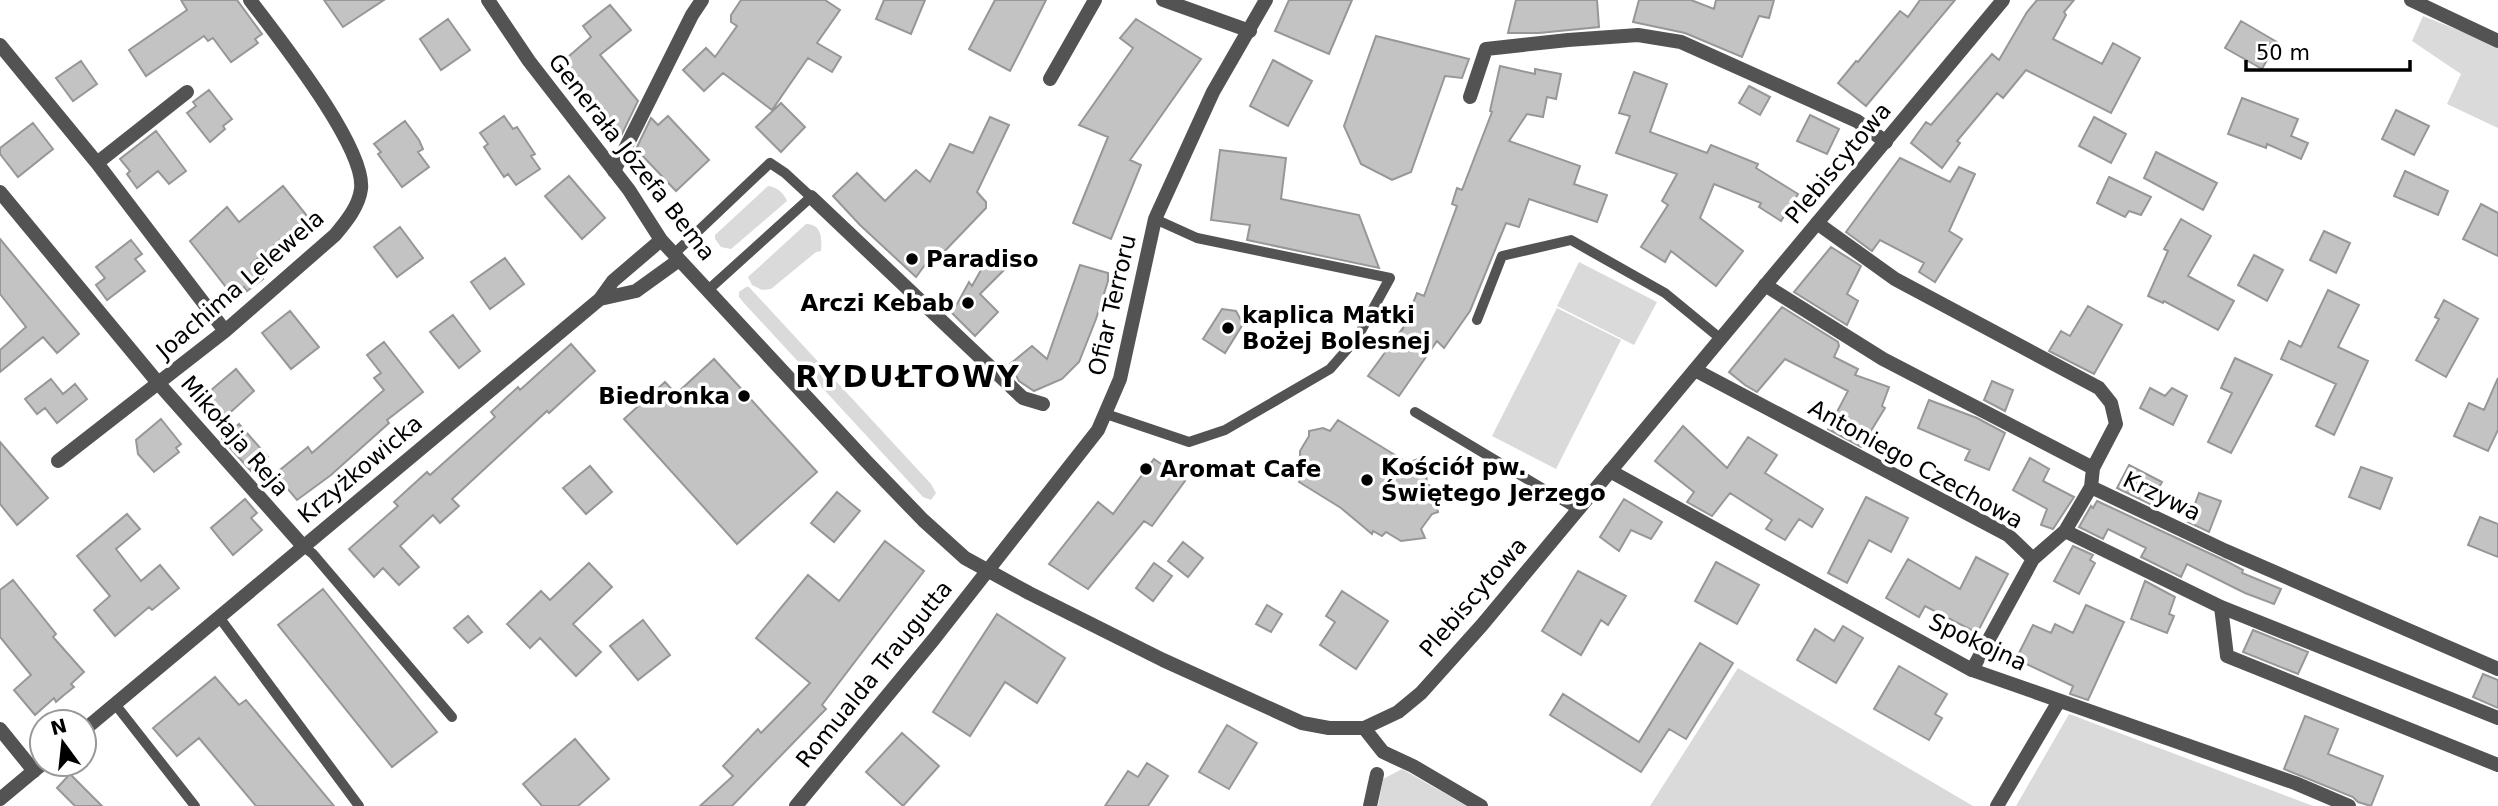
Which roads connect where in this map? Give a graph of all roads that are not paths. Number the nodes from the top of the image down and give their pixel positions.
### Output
1 (250, 0) edge
2 (488, 0) edge
3 (702, 0) edge
4 (1095, 0) edge
5 (1163, 0) edge
6 (1266, 0) edge
7 (2410, 0) edge
8 (1999, 1) edge
9 (1250, 32) junction
10 (2498, 41) edge
11 (0, 45) edge
12 (1050, 79) dead end
13 (187, 92) dead end
14 (1470, 97) dead end
15 (1886, 142) junction
16 (97, 163) junction
17 (614, 171) junction
18 (0, 192) edge
19 (811, 197) junction
20 (1155, 219) junction
21 (1817, 223) junction
22 (661, 240) junction
23 (677, 257) junction
24 (1765, 285) junction
25 (707, 291) junction
26 (600, 299) junction
27 (1477, 320) dead end
28 (225, 331) junction
29 (1721, 338) junction
30 (1695, 370) junction
31 (159, 384) junction
32 (1043, 404) dead end
33 (1415, 412) dead end
34 (1106, 414) junction
35 (58, 461) dead end
36 (2093, 468) junction
37 (1610, 471) junction
38 (2091, 487) junction
39 (1577, 509) junction
40 (2065, 531) junction
41 (303, 546) junction
42 (2033, 559) junction
43 (987, 570) junction
44 (2221, 607) junction
45 (219, 617) junction
46 (2498, 669) edge
47 (1972, 670) junction
48 (2059, 701) junction
49 (116, 704) junction
50 (452, 717) dead end
51 (2498, 718) edge
52 (98, 719) edge
53 (1364, 728) junction
54 (0, 729) edge
55 (28, 757) edge
56 (2498, 765) edge
57 (1377, 774) dead end
58 (28, 775) edge
59 (0, 799) edge
60 (195, 806) edge
61 (359, 806) edge
62 (796, 806) edge
63 (1370, 806) edge
64 (1481, 806) edge
65 (1997, 806) edge
66 (2349, 806) edge

1 - 28 street, Joachima Lelewela
2 - 17 street, Generała Józefa Bema
3 - 17 street
4 - 12 street
5 - 9 street
6 - 9 street, Ofiar Terroru
7 - 10 street
8 - 15 street, Plebiscytowa
9 - 20 street, Ofiar Terroru
11 - 16 street
13 - 16 street
14 - 15 street
15 - 21 street, Plebiscytowa
16 - 28 street
17 - 22 street, Generała Józefa Bema
18 - 31 street, Mikołaja Reja
19 - 23 lane
19 - 25 lane
19 - 32 street
20 - 34 street, Ofiar Terroru
20 - 34 lane
21 - 24 street, Plebiscytowa
21 - 36 street
22 - 23 street, Generała Józefa Bema
22 - 26 street, Krzyżkowicka
23 - 25 street, Generała Józefa Bema
23 - 26 street
24 - 29 street, Plebiscytowa
24 - 36 street, Krzywa
25 - 43 street, Generała Józefa Bema
26 - 41 street, Krzyżkowicka
27 - 29 lane
28 - 31 street, Joachima Lelewela
29 - 30 street, Plebiscytowa
30 - 37 street, Plebiscytowa
30 - 42 street, Antoniego Czechowa
31 - 35 street, Joachima Lelewela
31 - 41 street, Mikołaja Reja
33 - 39 lane
34 - 43 street, Ofiar Terroru
36 - 38 street, Krzywa
37 - 39 street, Plebiscytowa
37 - 47 street, Spokojna
38 - 40 street, Antoniego Czechowa
38 - 46 street, Krzywa
39 - 53 street, Plebiscytowa
40 - 42 street, Antoniego Czechowa
40 - 44 street
41 - 45 street, Krzyżkowicka
41 - 50 lane
42 - 47 street
43 - 53 street, Plebiscytowa
43 - 62 street, Romualda Traugutta
44 - 51 street
44 - 56 street
45 - 49 street, Krzyżkowicka
45 - 61 lane
47 - 48 street, Spokojna
48 - 65 street
48 - 66 street, Spokojna
49 - 52 street, Krzyżkowicka
49 - 60 lane
53 - 64 street
54 - 55 street
57 - 63 street
58 - 59 street

